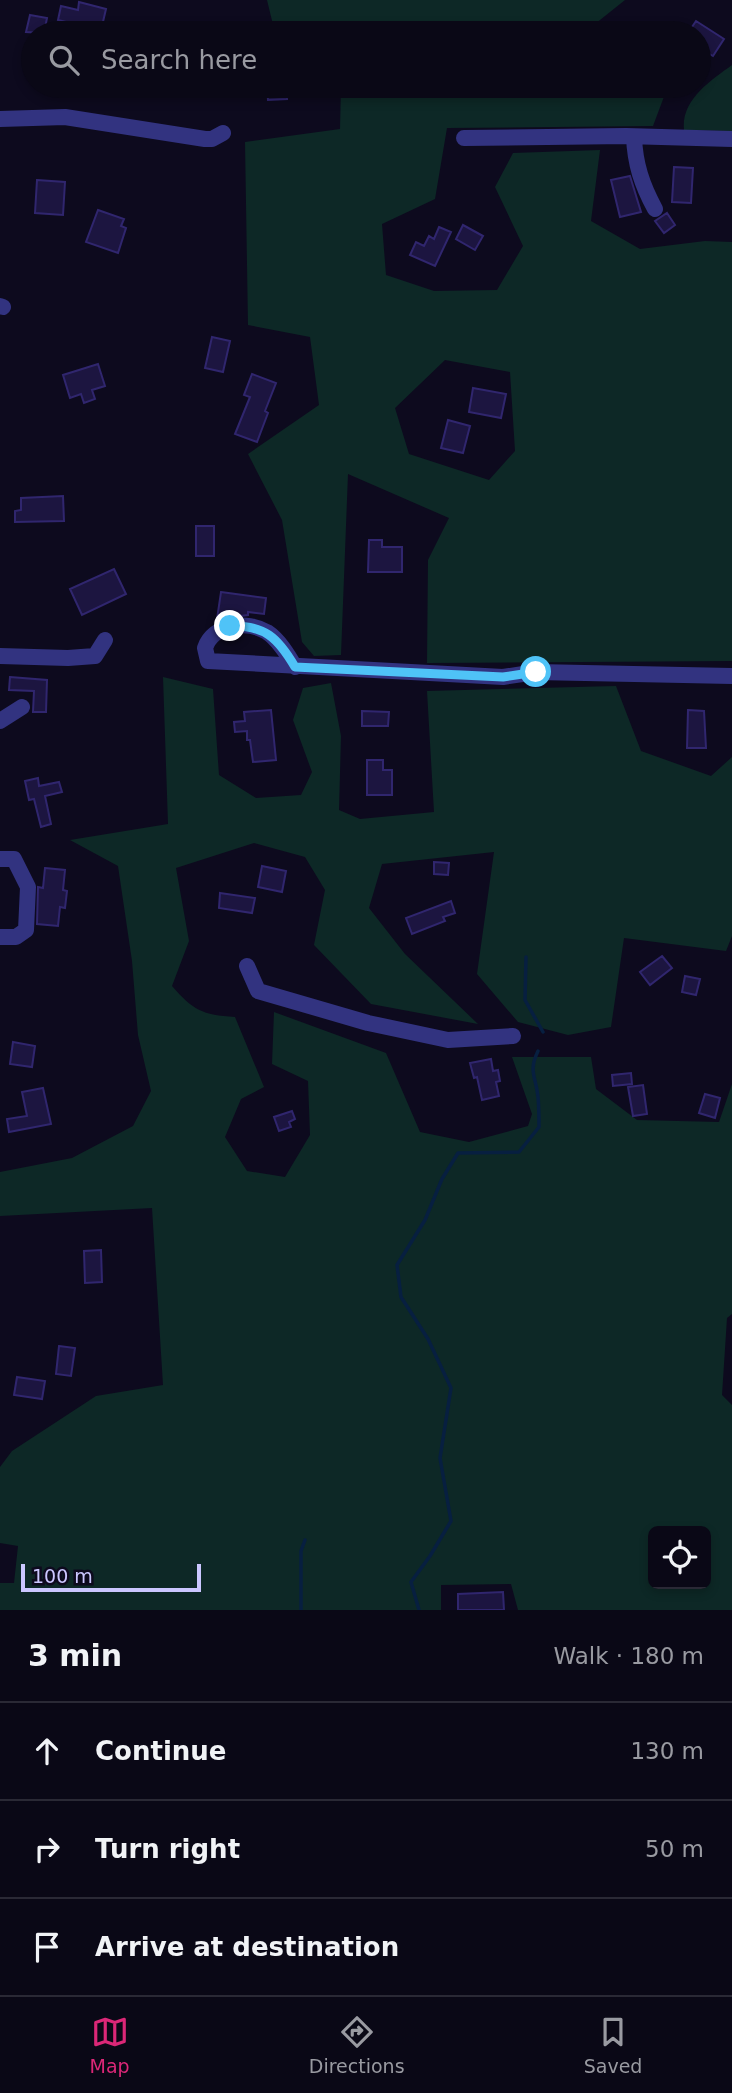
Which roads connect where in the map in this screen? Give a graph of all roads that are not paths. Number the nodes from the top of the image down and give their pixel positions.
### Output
1 (0, 119) edge
2 (223, 133) dead end
3 (634, 136) junction
4 (464, 138) dead end
5 (732, 139) edge
6 (655, 209) dead end
7 (105, 640) dead end
8 (0, 656) edge
9 (295, 667) junction
10 (732, 676) edge
11 (22, 707) dead end
12 (0, 720) edge
13 (7, 859) edge
14 (0, 937) edge
15 (247, 966) dead end
16 (513, 1036) dead end

1 - 2 street
3 - 4 street
3 - 5 street
3 - 6 street
7 - 8 street
9 - 9 street
9 - 10 street
11 - 12 street
13 - 14 street
15 - 16 street

